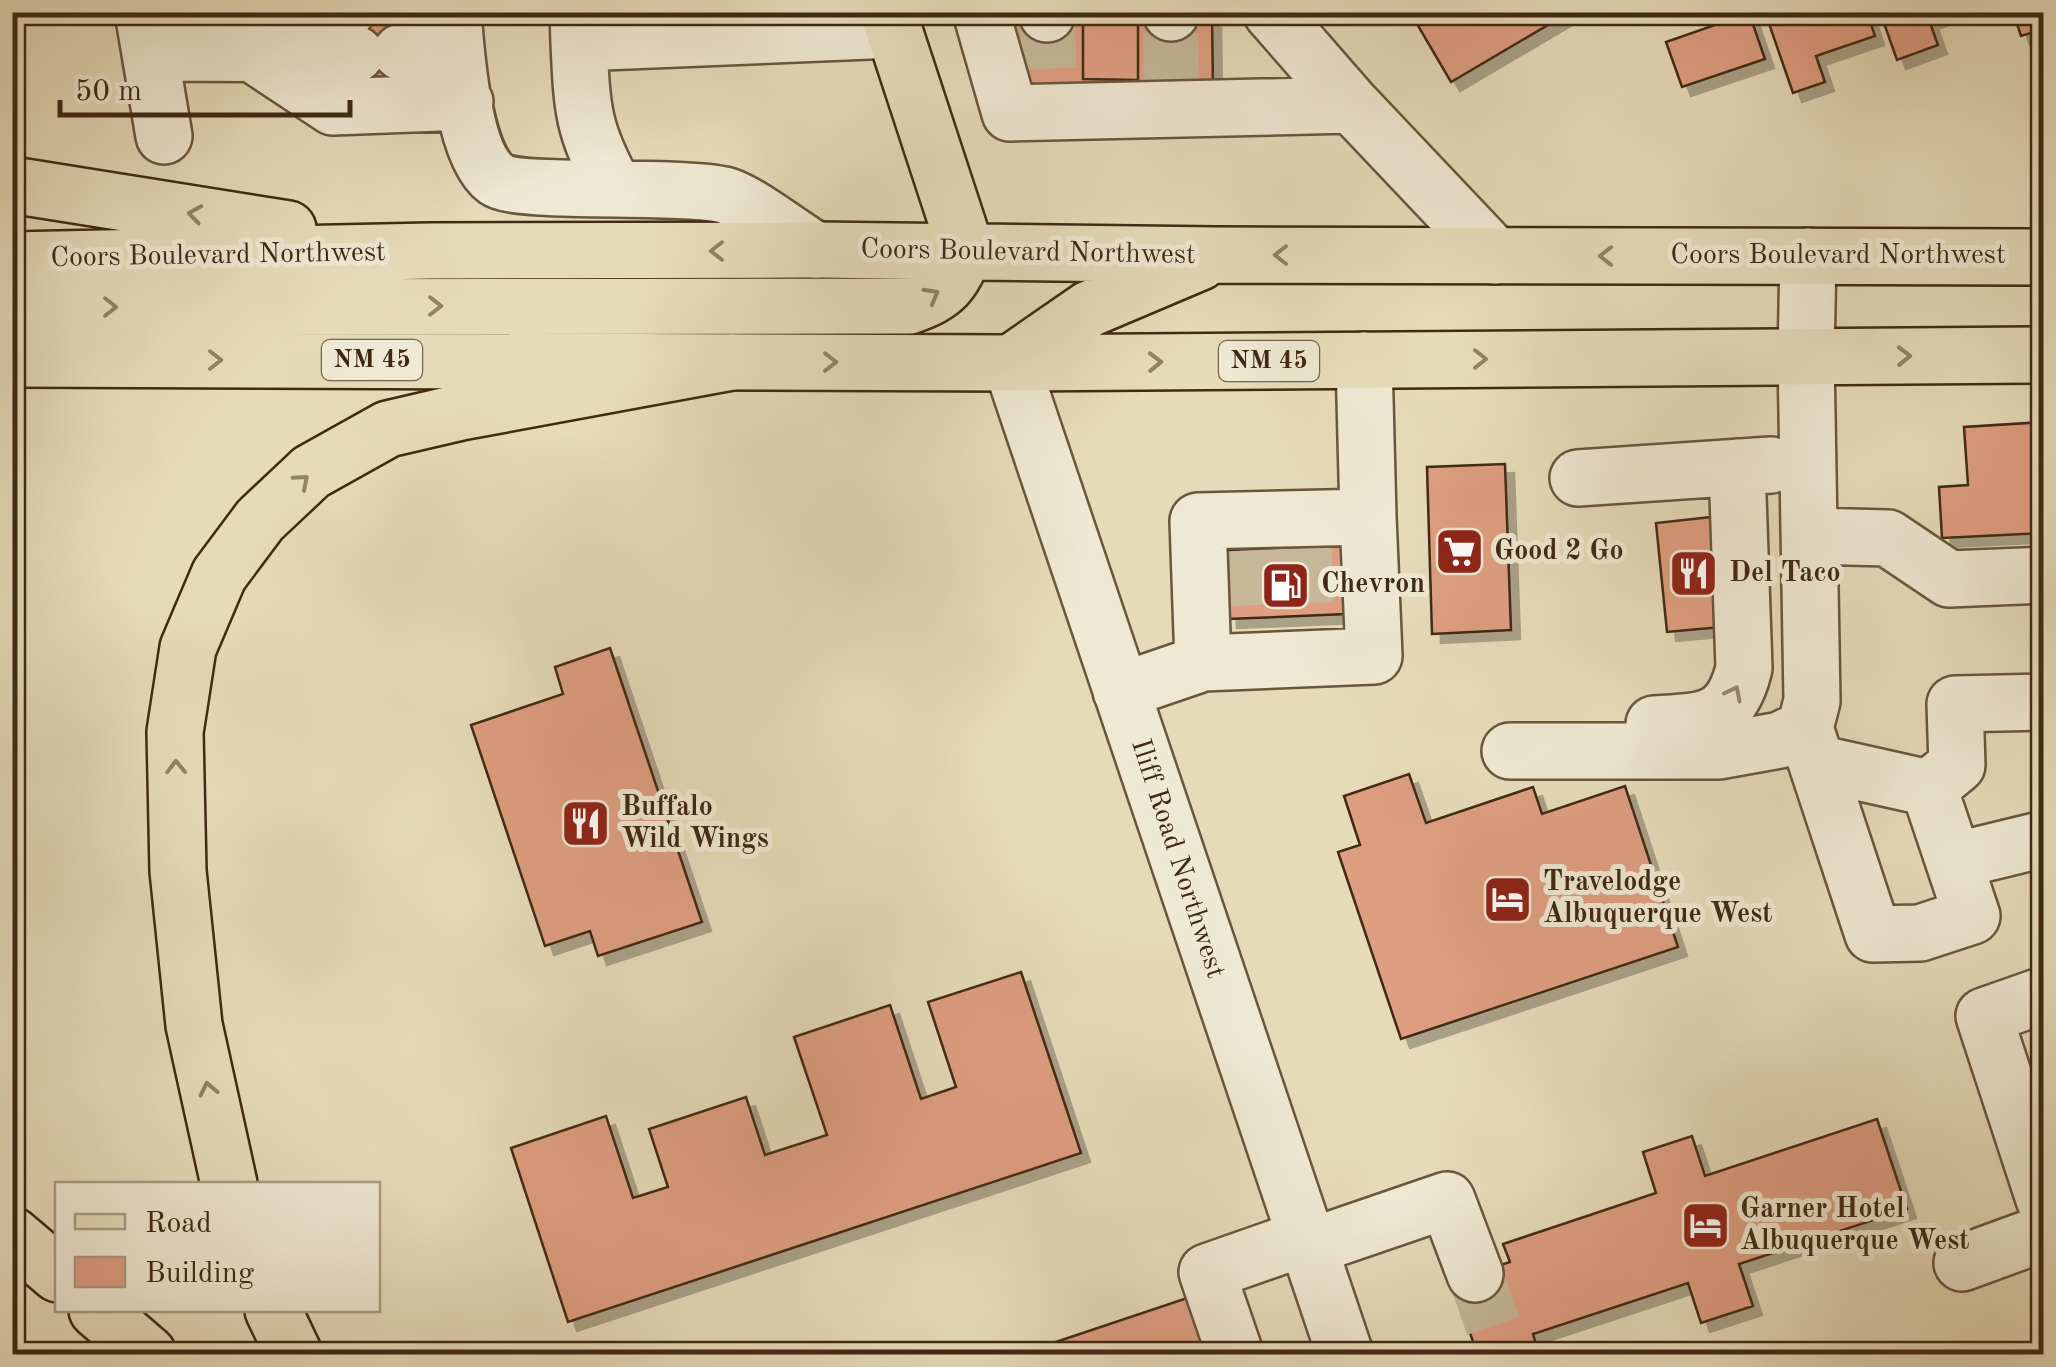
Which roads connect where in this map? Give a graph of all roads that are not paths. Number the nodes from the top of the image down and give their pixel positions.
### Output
1 (981, 12) edge
2 (1272, 12) edge
3 (891, 21) edge
4 (579, 28) edge
5 (147, 33) edge
6 (368, 40) edge
7 (256, 56) junction
8 (458, 56) edge
9 (1352, 106) junction
10 (164, 136) dead end
11 (12, 184) edge
12 (614, 187) junction
13 (814, 250) junction
14 (966, 250) junction
15 (429, 252) junction
16 (1217, 255) junction
17 (1496, 256) junction
18 (1808, 256) junction
19 (2044, 257) edge
20 (12, 260) edge
21 (12, 307) edge
22 (2044, 354) edge
23 (1806, 357) junction
24 (12, 359) edge
25 (1364, 360) junction
26 (732, 362) junction
27 (1012, 363) junction
28 (1809, 462) junction
29 (1737, 467) junction
30 (1578, 478) dead end
31 (1368, 517) junction
32 (1811, 536) junction
33 (2044, 575) edge
34 (1203, 663) junction
35 (1121, 691) junction
36 (2044, 702) edge
37 (1581, 715) dead end
38 (1811, 746) junction
39 (1510, 751) dead end
40 (1930, 788) junction
41 (2044, 839) edge
42 (1954, 861) junction
43 (2044, 996) edge
44 (229, 1182) edge
45 (2044, 1198) edge
46 (2044, 1233) edge
47 (12, 1234) edge
48 (1306, 1243) junction
49 (1962, 1262) dead end
50 (55, 1271) edge
51 (1475, 1274) tunnel mouth
52 (99, 1312) edge
53 (274, 1312) edge
54 (1233, 1348) dead end
55 (148, 1354) edge
56 (294, 1354) edge
57 (1345, 1354) edge

1 - 9 street
2 - 9 street
3 - 4 street
3 - 14 main road
4 - 12 street
5 - 7 street
5 - 10 street
6 - 7 street
6 - 8 street
7 - 8 street
8 - 12 street
9 - 17 street
15 -> 11 main road
12 - 13 street
13 - 14 main road, Coors Boulevard Northwest
13 -> 15 main road, Coors Boulevard Northwest
14 - 16 main road, Coors Boulevard Northwest
21 -> 14 main road
15 - 20 main road, Coors Boulevard Northwest
17 -> 16 main road, Coors Boulevard Northwest
16 - 27 main road
18 -> 17 main road, Coors Boulevard Northwest
18 - 19 main road, Coors Boulevard Northwest
18 - 23 street
23 -> 22 main road, NM 45
25 -> 23 main road, NM 45
23 - 28 street
24 -> 26 main road, NM 45
27 -> 25 main road, NM 45
25 - 31 street
26 -> 27 main road, NM 45
44 -> 26 main road
27 - 35 street, Iliff Road Northwest
28 - 29 street
28 - 32 street
29 - 30 street
37 -> 29 street
31 - 34 street
31 - 34 street
32 - 33 street
32 - 38 street
34 - 35 street
35 - 48 street, Iliff Road Northwest
36 - 40 street
38 - 39 street
38 - 40 street
38 - 42 street
40 - 42 street
41 - 42 street
43 - 45 street
46 - 49 street
47 - 50 main road
48 - 51 street
48 - 54 street
48 - 57 street, Iliff Road Northwest
52 - 55 main road
53 - 56 main road

